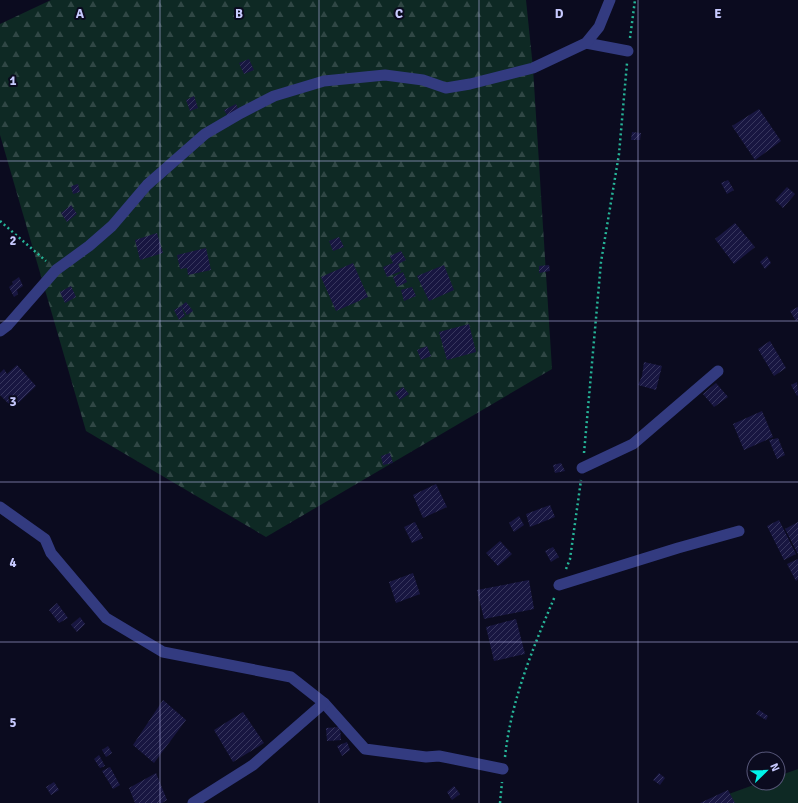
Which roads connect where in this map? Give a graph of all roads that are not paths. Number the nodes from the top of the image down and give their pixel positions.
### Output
1 (610, 0) edge
2 (586, 43) junction
3 (628, 51) road end
4 (0, 331) edge
5 (718, 371) dead end
6 (582, 468) road end
7 (0, 507) edge
8 (739, 531) dead end
9 (559, 585) road end
10 (324, 703) junction
11 (503, 769) road end
12 (193, 803) edge

1 - 2 street
2 - 3 street
2 - 4 street
5 - 6 street
7 - 10 street
8 - 9 street
10 - 11 street
10 - 12 street

